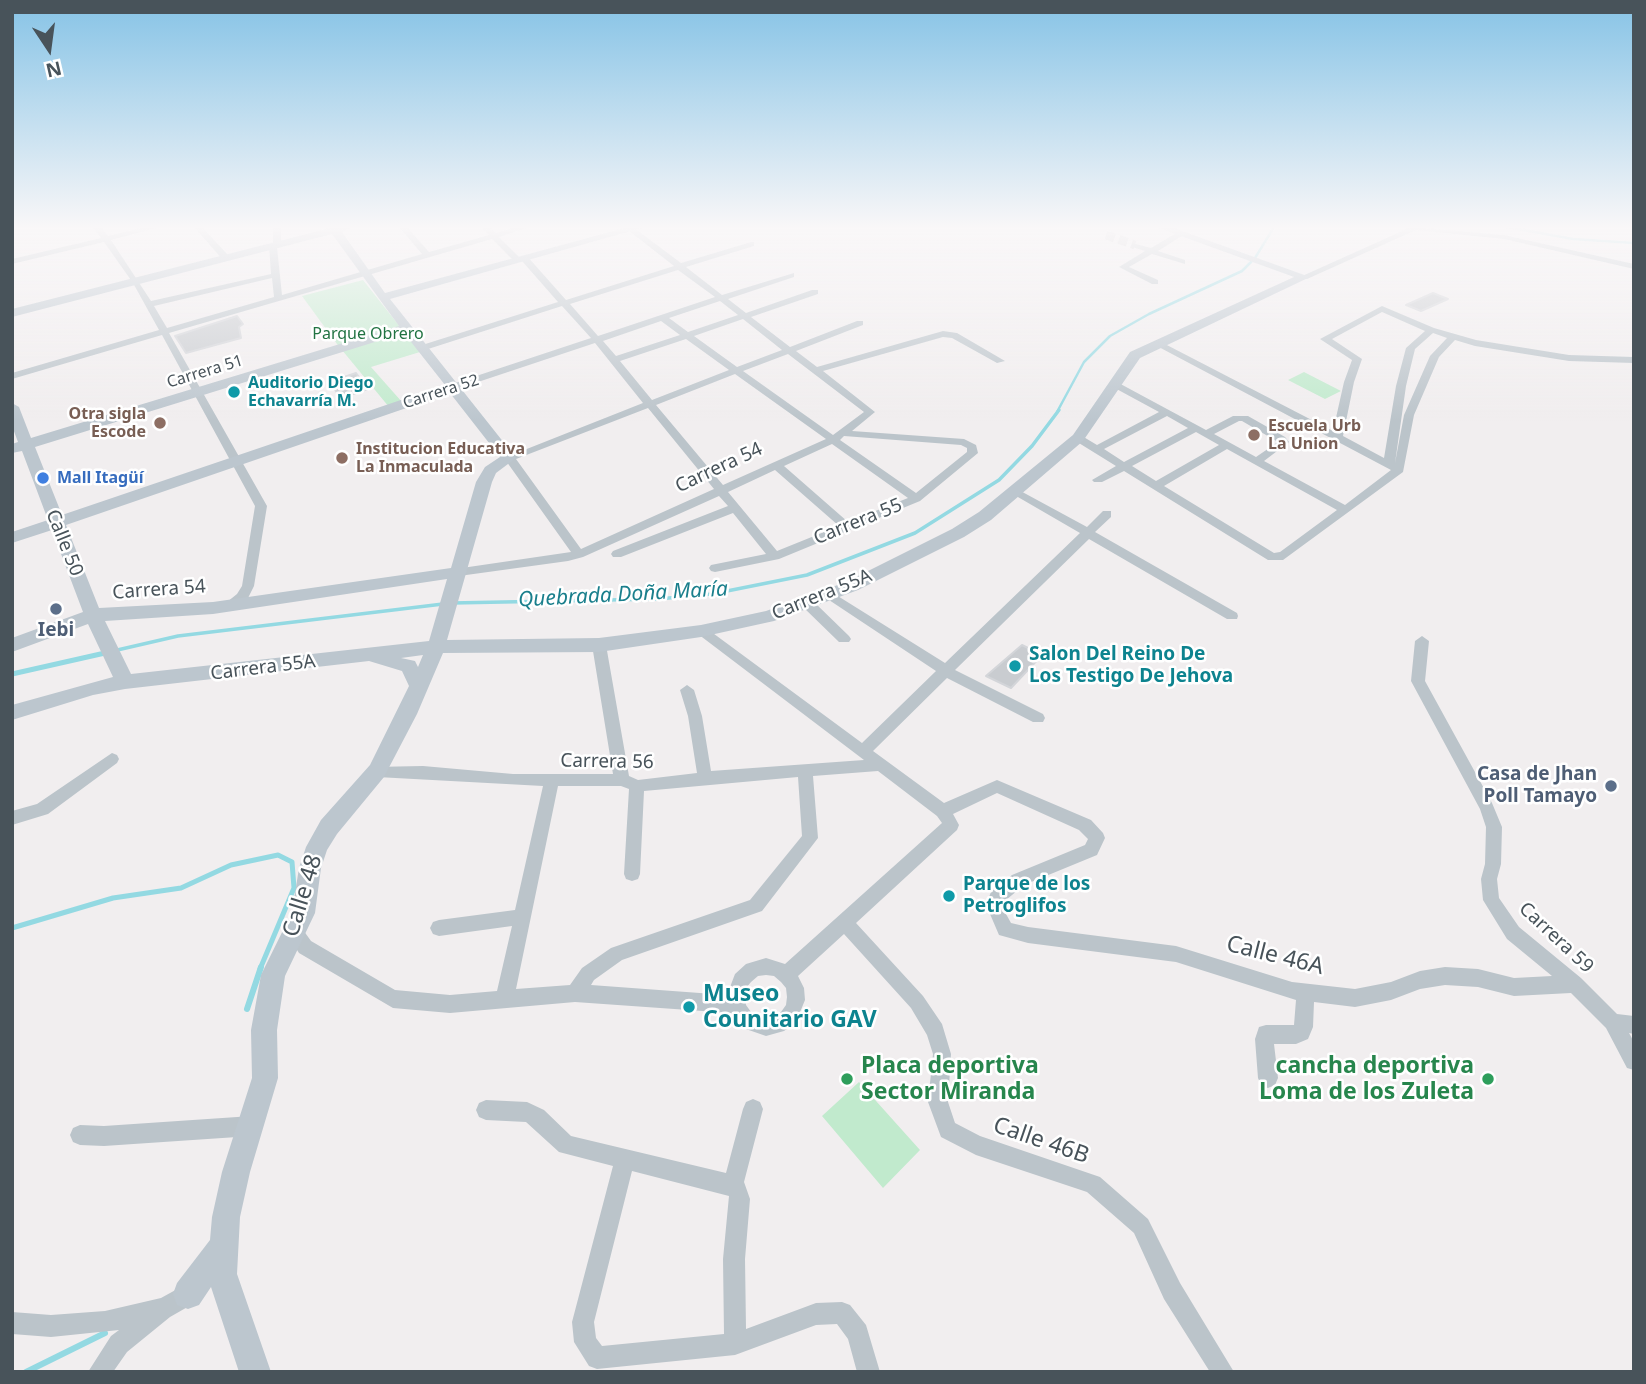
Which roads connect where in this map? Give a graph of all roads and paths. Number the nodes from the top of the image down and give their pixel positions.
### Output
1 (98, 292) edge
2 (142, 292) edge
3 (203, 292) edge
4 (277, 292) edge
5 (300, 292) edge
6 (377, 292) edge
7 (405, 292) edge
8 (553, 292) edge
9 (601, 292) edge
10 (713, 292) edge
11 (741, 292) edge
12 (815, 292) dead end
13 (1273, 292) edge
14 (278, 298) junction
15 (382, 298) junction
16 (722, 298) junction
17 (564, 303) junction
18 (149, 304) junction
19 (12, 313) edge
20 (745, 316) junction
21 (664, 318) junction
22 (860, 323) dead end
23 (407, 328) junction
24 (1431, 330) junction
25 (165, 331) junction
26 (688, 335) junction
27 (1453, 337) junction
28 (598, 341) junction
29 (1160, 345) junction
30 (422, 348) junction
31 (790, 350) junction
32 (614, 360) junction
33 (1634, 360) edge
34 (1000, 361) dead end
35 (737, 370) junction
36 (816, 370) junction
37 (12, 376) edge
38 (1115, 384) junction
39 (453, 387) junction
40 (199, 392) junction
41 (650, 403) junction
42 (12, 407) edge
43 (1167, 412) junction
44 (1201, 431) junction
45 (837, 436) junction
46 (1078, 438) junction
47 (1337, 438) junction
48 (1227, 446) junction
49 (19, 447) edge
50 (1097, 449) junction
51 (509, 458) junction
52 (235, 460) junction
53 (1257, 461) junction
54 (776, 465) junction
55 (1126, 466) junction
56 (1394, 467) junction
57 (1098, 480) dead end
58 (1157, 485) junction
59 (720, 491) junction
60 (1015, 491) junction
61 (916, 499) junction
62 (734, 509) junction
63 (1346, 510) junction
64 (1107, 514) dead end
65 (56, 523) junction
66 (847, 527) junction
67 (1088, 533) junction
68 (12, 538) edge
69 (579, 554) junction
70 (617, 554) dead end
71 (775, 556) junction
72 (715, 568) dead end
73 (458, 578) junction
74 (829, 596) junction
75 (808, 604) junction
76 (228, 606) junction
77 (1232, 616) dead end
78 (95, 618) junction
79 (701, 631) junction
80 (844, 639) dead end
81 (1422, 641) dead end
82 (12, 645) edge
83 (598, 645) junction
84 (436, 647) junction
85 (356, 656) junction
86 (946, 671) junction
87 (125, 679) junction
88 (419, 686) junction
89 (687, 690) dead end
90 (12, 713) edge
91 (1038, 718) dead end
92 (862, 752) junction
93 (112, 759) dead end
94 (878, 765) junction
95 (806, 770) junction
96 (377, 771) junction
97 (705, 778) junction
98 (552, 780) junction
99 (629, 783) junction
100 (12, 818) edge
101 (947, 818) junction
102 (632, 874) dead end
103 (524, 918) junction
104 (844, 922) junction
105 (439, 928) dead end
106 (295, 933) junction
107 (787, 974) junction
108 (1575, 984) junction
109 (575, 993) junction
110 (1305, 993) junction
111 (505, 997) junction
112 (735, 1004) junction
113 (1613, 1022) junction
114 (1634, 1025) edge
115 (1634, 1060) edge
116 (1268, 1078) dead end
117 (753, 1109) dead end
118 (486, 1110) dead end
119 (252, 1126) junction
120 (80, 1135) dead end
121 (625, 1158) junction
122 (733, 1186) junction
123 (224, 1244) junction
124 (222, 1274) junction
125 (176, 1301) junction
126 (12, 1323) edge
127 (735, 1344) junction
128 (99, 1372) edge
129 (256, 1372) edge
130 (869, 1372) edge
131 (1223, 1372) edge

1 - 19 street
2 - 18 street
3 - 18 street
4 - 14 street
5 - 14 street
6 - 15 street
7 - 15 street
8 - 17 street
9 - 17 street
10 - 16 street
11 - 16 street, Carrera 52
12 - 20 street
13 - 29 street, Carrera 55A
14 - 25 street
15 - 23 street
16 - 20 street
16 - 21 street, Carrera 52
17 - 28 street
17 - 30 street
18 - 25 street
20 - 26 street
20 - 31 street
21 - 26 street
21 - 28 street, Carrera 52
22 - 31 street
23 - 30 street
23 - 40 street, Carrera 51
24 - 27 street
24 - 47 street
24 - 56 street
25 - 37 street
25 - 40 street
26 - 32 street
26 - 35 street
27 - 33 street
27 - 56 street
28 - 32 street
28 - 39 street, Carrera 52
29 - 38 street, Carrera 55A
29 - 47 street
30 - 39 street
31 - 35 street
31 - 36 street
32 - 41 street
34 - 36 street
35 - 41 street
35 - 45 street
36 - 45 street, Carrera 54
38 - 43 street
38 - 46 street, Carrera 55A
39 - 51 street
39 - 52 street, Carrera 52
40 - 49 street, Carrera 51
40 - 52 street
41 - 51 street
41 - 59 street
42 - 49 street, Calle 50
43 - 44 street
43 - 50 street
44 - 48 street
44 - 53 street
44 - 55 street
45 - 54 street, Carrera 54
45 - 61 street
45 - 61 street, Carrera 55
46 - 50 street
46 - 60 street, Carrera 55A
47 - 56 street
48 - 53 street
48 - 58 street
49 - 65 street, Calle 50
50 - 55 street
51 - 69 street
51 - 73 street, Calle 48
52 - 65 street, Carrera 52
52 - 76 street
53 - 63 street
54 - 59 street, Carrera 54
54 - 66 street
55 - 57 street
55 - 58 street
56 - 63 street
58 - 63 street
59 - 62 street
59 - 69 street, Carrera 54
60 - 67 street
60 - 74 street, Carrera 55A
61 - 66 street, Carrera 55
62 - 70 street
62 - 71 street
64 - 67 street
65 - 68 street, Carrera 52
65 - 78 street, Calle 50
66 - 71 street, Carrera 55
67 - 77 street
67 - 86 street
69 - 73 street, Carrera 54
71 - 72 street, Carrera 55
73 - 76 street, Carrera 54
73 - 84 street, Calle 48
74 - 75 street, Carrera 55A
74 - 86 street
75 - 79 street, Carrera 55A
75 - 80 street
76 - 78 street, Carrera 54
78 - 82 street
78 - 87 street, Calle 50
79 - 83 street, Carrera 55A
79 - 92 street
81 - 108 street, Carrera 59
83 - 84 street, Carrera 55A
83 - 99 street
84 - 85 street, Carrera 55A
84 - 88 street, Calle 48
85 - 87 street, Carrera 55A
85 - 88 street
86 - 91 street
86 - 92 street
87 - 90 street, Carrera 55A
88 - 96 street, Calle 48
89 - 97 street
92 - 94 street
93 - 100 street
94 - 95 street, Carrera 56
94 - 101 street
95 - 97 street, Carrera 56
95 - 109 street
96 - 98 street, Carrera 56
96 - 106 street, Calle 48
97 - 99 street, Carrera 56
98 - 99 street, Carrera 56
98 - 103 street
99 - 102 street
101 - 104 street
101 - 110 street, Calle 46A
103 - 105 street
103 - 111 street
104 - 107 street
104 - 131 street, Calle 46B
106 - 111 street
106 - 119 street, Calle 48
107 - 112 street
107 - 112 street
108 - 110 street, Calle 46A
108 - 113 street, Carrera 59
109 - 111 street
109 - 112 street
110 - 116 street
113 - 114 street
113 - 115 street, Carrera 59
117 - 122 street
118 - 121 street
119 - 120 street
119 - 123 street, Calle 48
121 - 122 street
121 - 127 street
122 - 127 street
123 - 124 street, Calle 48
123 - 125 street
124 - 125 street
124 - 129 street, Calle 48
125 - 126 street
125 - 128 street
127 - 130 street

